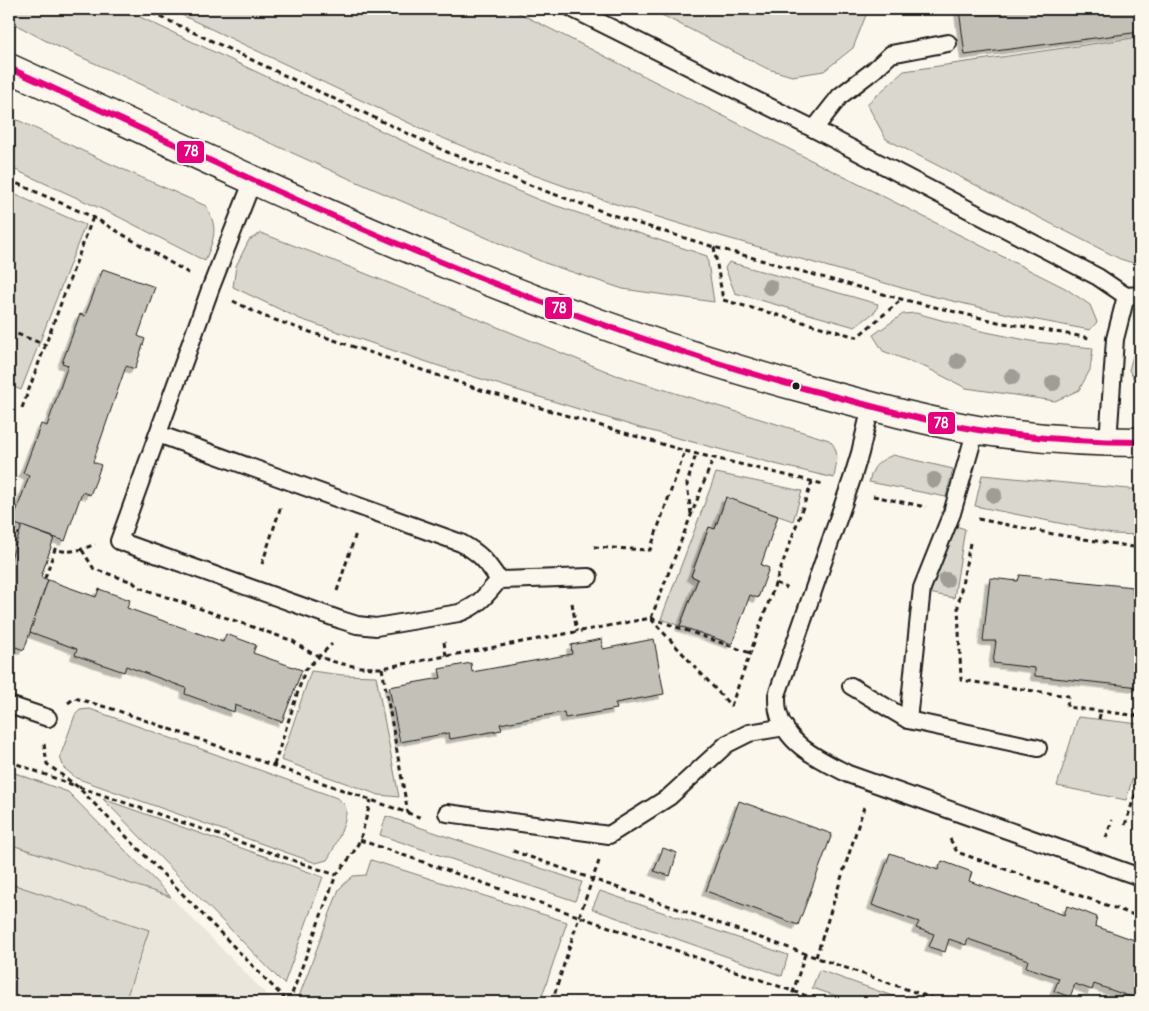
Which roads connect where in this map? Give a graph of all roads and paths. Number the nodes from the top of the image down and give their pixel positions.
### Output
1 (144, 9) edge
2 (573, 9) edge
3 (948, 43) dead end
4 (9, 68) edge
5 (814, 129) junction
6 (9, 180) edge
7 (253, 180) junction
8 (93, 217) junction
9 (714, 247) junction
10 (211, 287) junction
11 (1133, 296) edge
12 (901, 299) junction
13 (9, 331) edge
14 (1094, 338) dead end
15 (46, 345) junction
16 (871, 406) junction
17 (22, 408) dead end
18 (976, 430) junction
19 (158, 434) junction
20 (1108, 442) junction
21 (1140, 442) edge
22 (685, 451) junction
23 (696, 454) junction
24 (713, 459) junction
25 (289, 481) junction
26 (812, 482) junction
27 (848, 490) junction
28 (364, 508) junction
29 (952, 513) junction
30 (692, 516) junction
31 (976, 518) junction
32 (9, 530) edge
33 (19, 534) dead end
34 (594, 547) dead end
35 (1140, 548) edge
36 (45, 578) dead end
37 (589, 578) dead end
38 (499, 580) junction
39 (776, 583) junction
40 (252, 588) junction
41 (787, 588) dead end
42 (573, 610) dead end
43 (241, 616) dead end
44 (329, 616) junction
45 (651, 618) junction
46 (238, 622) junction
47 (577, 632) junction
48 (333, 642) dead end
49 (444, 644) dead end
50 (750, 653) junction
51 (446, 656) junction
52 (319, 657) junction
53 (382, 668) junction
54 (851, 686) dead end
55 (9, 705) edge
56 (1101, 712) junction
57 (1140, 716) edge
58 (48, 718) junction
59 (1099, 719) dead end
60 (908, 720) junction
61 (785, 727) junction
62 (1038, 748) dead end
63 (9, 761) edge
64 (274, 765) junction
65 (1140, 780) edge
66 (872, 782) junction
67 (78, 787) junction
68 (371, 800) junction
69 (408, 813) junction
70 (447, 814) dead end
71 (424, 818) dead end
72 (1124, 825) dead end
73 (610, 835) junction
74 (360, 840) junction
75 (512, 850) dead end
76 (957, 852) dead end
77 (336, 875) junction
78 (1140, 877) edge
79 (592, 880) junction
80 (579, 917) junction
81 (1140, 918) edge
82 (805, 954) junction
83 (816, 958) junction
84 (793, 991) junction
85 (919, 994) junction
86 (288, 1002) edge
87 (552, 1002) edge
88 (790, 1002) edge
89 (824, 1002) edge
90 (916, 1002) edge
91 (943, 1002) edge

1 - 9 path
2 - 5 lane
3 - 5 lane
4 - 7 street
5 - 11 lane
6 - 8 path
7 - 10 lane
7 - 16 street
8 - 10 path
8 - 15 path
9 - 12 path
9 - 12 path
10 - 19 lane
10 - 22 path
11 - 20 lane
12 - 14 path
13 - 15 path
15 - 17 path
16 - 18 street
16 - 27 lane
18 - 20 street
18 - 29 lane
19 - 25 lane
19 - 40 lane
20 - 21 street
22 - 23 path
22 - 34 path
23 - 24 path
23 - 30 path
24 - 26 path
24 - 30 path
25 - 28 lane
25 - 40 path
26 - 27 path
26 - 39 path
27 - 29 path
27 - 61 lane
28 - 38 lane
28 - 44 path
29 - 31 path
29 - 60 lane
30 - 45 path
31 - 35 path
31 - 56 path
32 - 33 path
36 - 46 path
37 - 38 lane
38 - 44 lane
39 - 41 path
39 - 50 path
40 - 44 lane
42 - 47 path
43 - 46 path
45 - 47 path
45 - 50 path
45 - 50 path
46 - 52 path
47 - 51 path
48 - 52 path
49 - 51 path
51 - 53 path
52 - 53 path
52 - 64 path
53 - 69 path
54 - 60 lane
55 - 58 lane
56 - 57 path
56 - 59 path
58 - 64 path
58 - 67 path
60 - 62 lane
61 - 66 lane
61 - 73 lane
63 - 67 path
64 - 68 path
65 - 72 path
66 - 78 lane
66 - 83 path
67 - 77 path
67 - 86 path
68 - 69 path
68 - 74 path
69 - 71 path
70 - 73 lane
73 - 79 path
74 - 77 path
74 - 80 path
75 - 79 path
76 - 81 path
77 - 86 path
79 - 80 path
79 - 82 path
80 - 84 path
80 - 87 path
82 - 83 path
82 - 84 path
83 - 85 path
84 - 88 path
84 - 89 path
85 - 90 path
85 - 91 path

